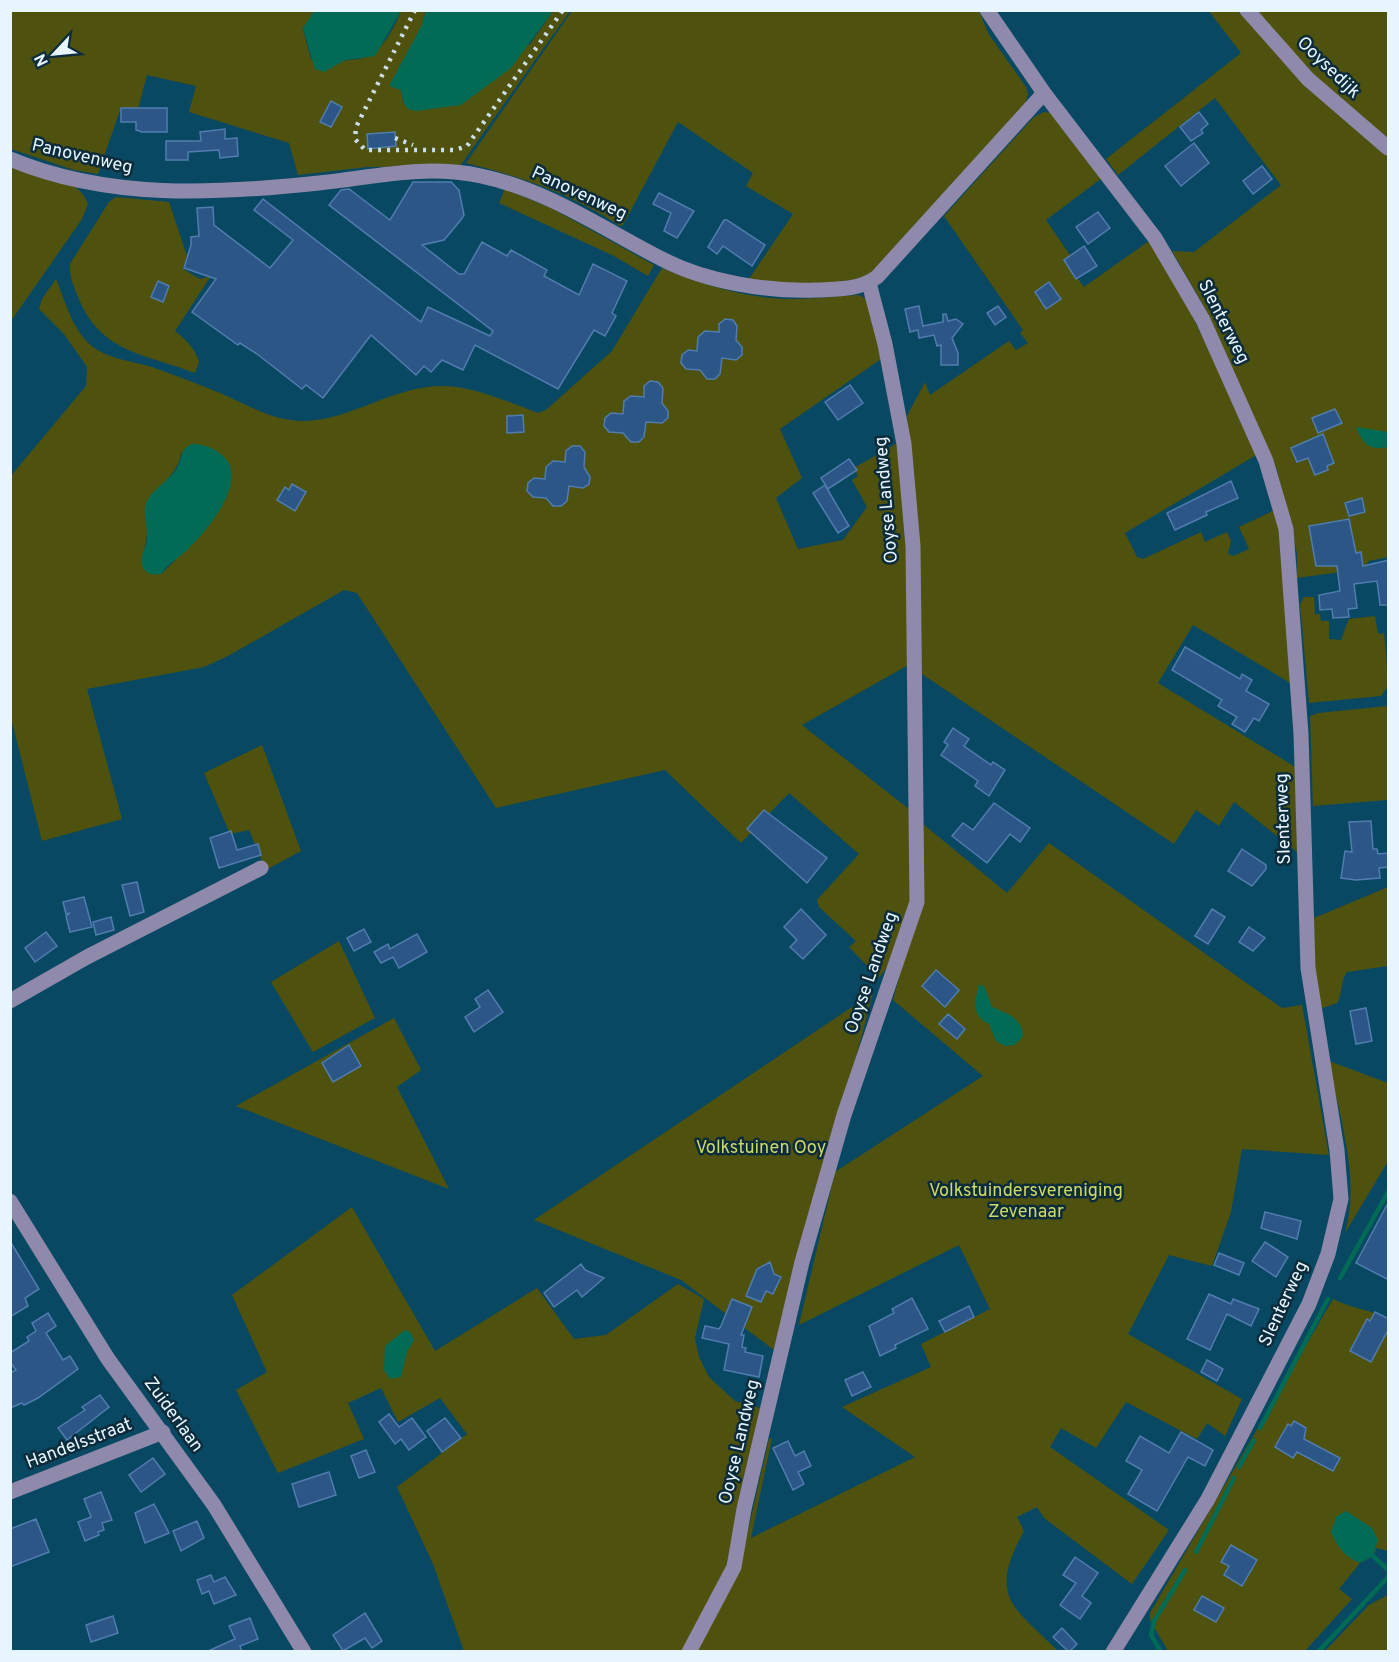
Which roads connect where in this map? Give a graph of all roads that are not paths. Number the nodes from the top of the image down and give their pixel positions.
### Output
1 (987, 10) edge
2 (1247, 10) edge
3 (1044, 93) junction
4 (1389, 148) edge
5 (10, 159) edge
6 (869, 283) junction
7 (261, 868) dead end
8 (10, 1000) edge
9 (10, 1201) edge
10 (163, 1432) junction
11 (10, 1492) edge
12 (304, 1652) edge
13 (689, 1652) edge
14 (1113, 1652) edge

1 - 3 street, Slenterweg
2 - 4 street, Ooysedijk
3 - 6 street
3 - 14 street, Slenterweg
5 - 6 street, Panovenweg
6 - 13 street, Ooyse Landweg
7 - 8 street
9 - 10 street, Zuiderlaan
10 - 11 street, Handelsstraat
10 - 12 street, Zuiderlaan

